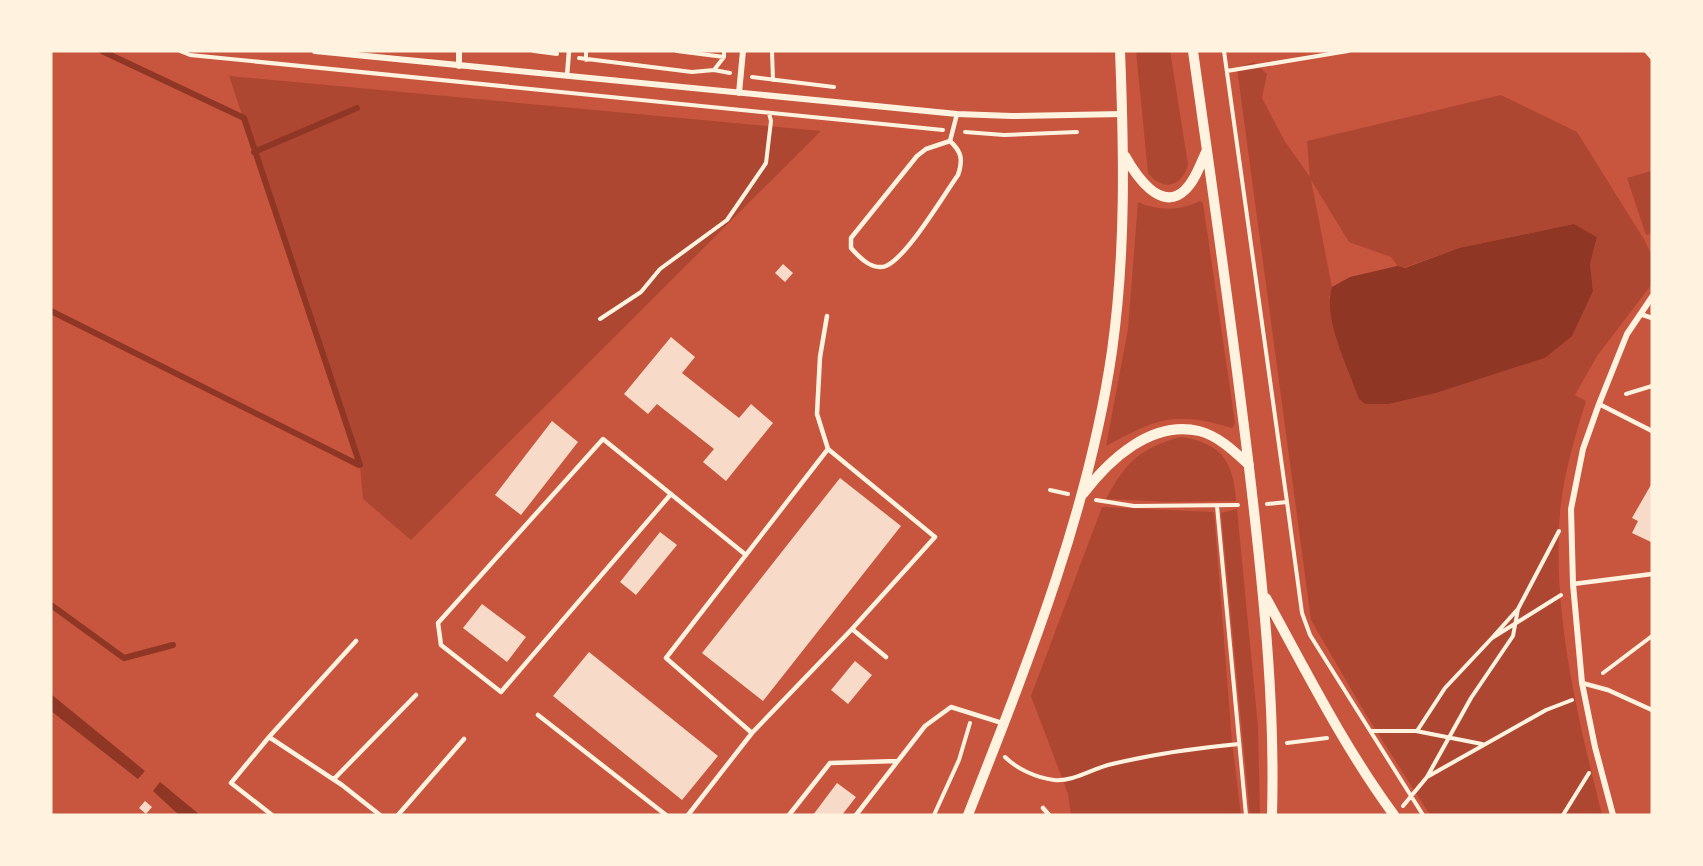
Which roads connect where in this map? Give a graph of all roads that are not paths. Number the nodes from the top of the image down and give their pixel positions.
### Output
1 (315, 51) edge
2 (459, 51) edge
3 (743, 51) edge
4 (1120, 51) edge
5 (1193, 51) edge
6 (569, 53) edge
7 (459, 66) junction
8 (567, 76) junction
9 (739, 93) junction
10 (957, 114) junction
11 (1123, 114) junction
12 (950, 141) junction
13 (1206, 152) junction
14 (1125, 156) junction
15 (1652, 297) edge
16 (1639, 313) junction
17 (827, 316) dead end
18 (1652, 318) edge
19 (1599, 404) junction
20 (1652, 431) edge
21 (828, 449) junction
22 (1249, 465) junction
23 (671, 494) junction
24 (1081, 497) junction
25 (746, 555) junction
26 (1652, 574) edge
27 (1573, 584) junction
28 (1264, 595) junction
29 (852, 629) junction
30 (356, 640) dead end
31 (886, 657) dead end
32 (1582, 683) junction
33 (416, 695) dead end
34 (1652, 710) edge
35 (538, 715) dead end
36 (1004, 724) junction
37 (752, 734) junction
38 (269, 737) junction
39 (464, 739) dead end
40 (898, 761) junction
41 (334, 779) junction
42 (1043, 807) dead end
43 (272, 815) edge
44 (380, 815) edge
45 (398, 815) edge
46 (666, 815) edge
47 (688, 815) edge
48 (789, 815) edge
49 (856, 815) edge
50 (968, 815) edge
51 (1049, 815) edge
52 (1272, 815) edge
53 (1394, 815) edge
54 (1613, 815) edge

1 - 7 street
2 - 7 street
3 - 9 street
4 - 11 street
5 - 13 street
6 - 8 lane
7 - 8 street
8 - 9 street
9 - 10 street
10 - 11 street
10 - 12 lane
11 - 14 street
12 - 12 lane
13 - 14 street
13 - 22 street
14 - 24 street
15 - 16 street
16 - 18 lane
16 - 19 street
17 - 21 lane
19 - 20 lane
19 - 27 street
21 - 25 lane
21 - 29 lane
22 - 24 street
22 - 28 street
23 - 23 lane
23 - 25 lane
24 - 36 street
25 - 37 lane
26 - 27 lane
27 - 32 street
28 - 52 street
28 - 53 street
29 - 31 lane
29 - 37 lane
30 - 38 lane
32 - 34 lane
32 - 54 street
33 - 41 lane
35 - 46 lane
36 - 40 lane
36 - 50 street
37 - 47 lane
38 - 41 lane
38 - 43 lane
39 - 45 lane
40 - 48 lane
40 - 49 lane
41 - 44 lane
42 - 51 lane

